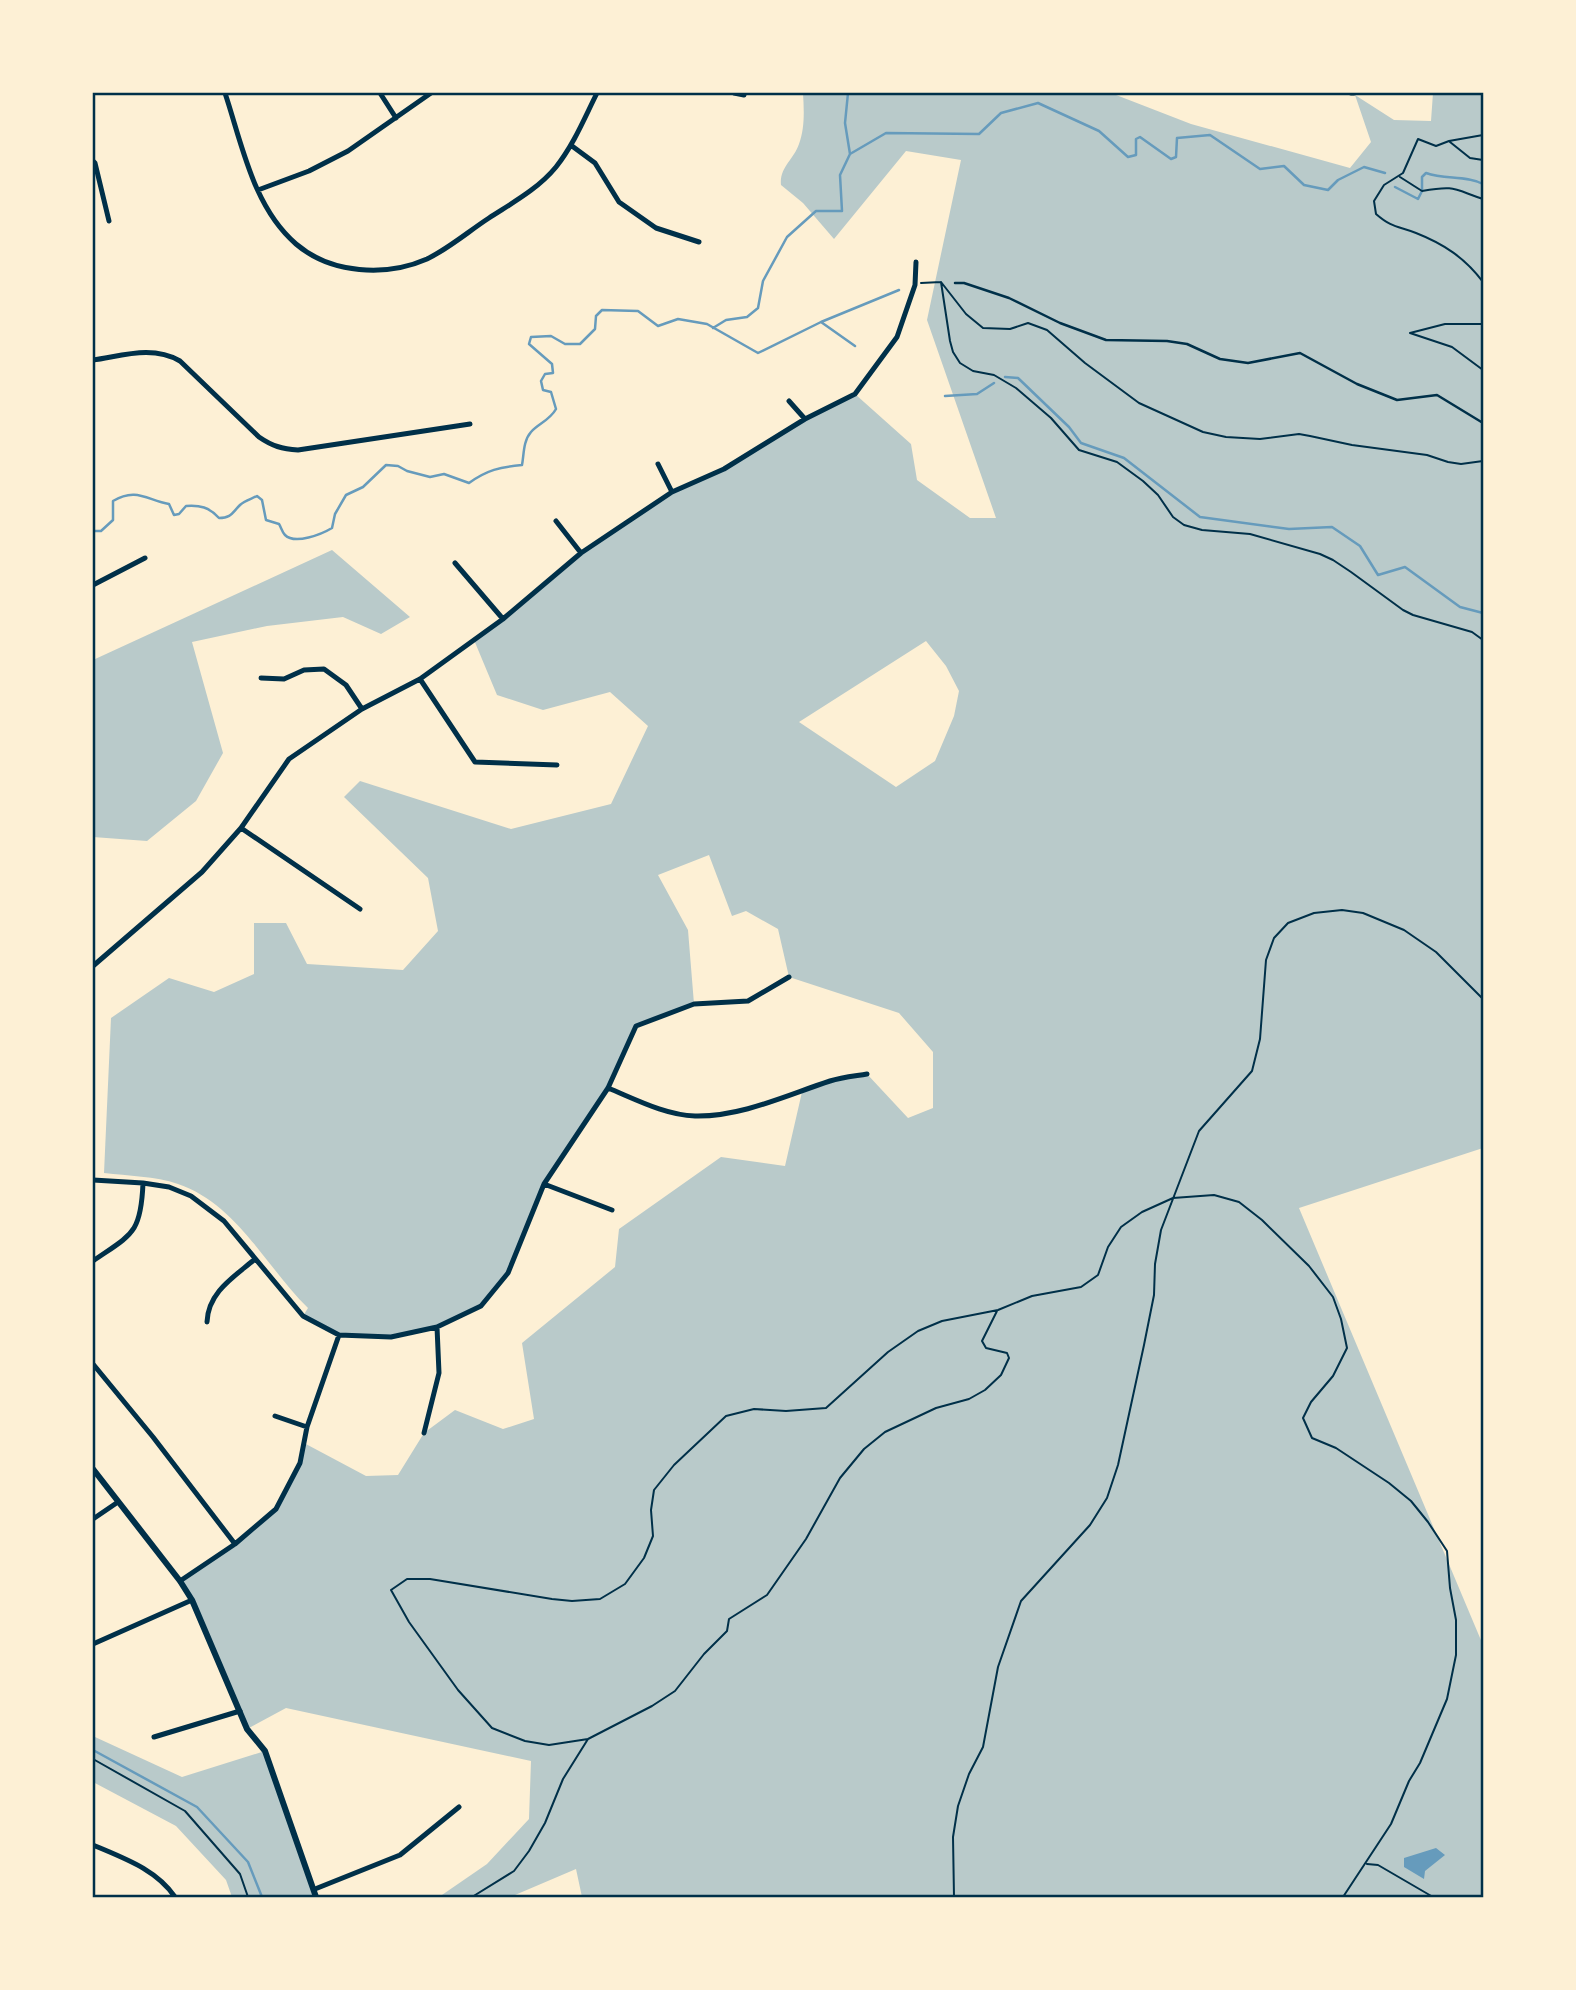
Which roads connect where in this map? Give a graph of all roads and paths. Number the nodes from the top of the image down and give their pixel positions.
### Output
1 (225, 93) edge
2 (380, 93) edge
3 (431, 93) edge
4 (597, 93) edge
5 (734, 93) edge
6 (744, 95) dead end
7 (396, 118) junction
8 (1483, 135) edge
9 (1449, 141) junction
10 (572, 146) junction
11 (1483, 160) edge
12 (93, 161) edge
13 (1399, 176) junction
14 (258, 190) junction
15 (1483, 199) edge
16 (109, 221) dead end
17 (699, 242) dead end
18 (916, 262) dead end
19 (941, 282) junction
20 (1483, 282) edge
21 (955, 283) dead end
22 (915, 285) junction
23 (1483, 324) edge
24 (93, 360) edge
25 (1483, 370) edge
26 (789, 401) dead end
27 (804, 419) junction
28 (470, 424) dead end
29 (1483, 424) edge
30 (1483, 461) edge
31 (658, 464) dead end
32 (672, 492) junction
33 (556, 521) dead end
34 (581, 553) junction
35 (145, 558) dead end
36 (455, 564) dead end
37 (93, 585) edge
38 (503, 619) junction
39 (1483, 640) edge
40 (261, 678) dead end
41 (420, 679) junction
42 (362, 709) junction
43 (557, 765) dead end
44 (241, 828) junction
45 (360, 909) dead end
46 (93, 967) edge
47 (789, 977) dead end
48 (1483, 999) edge
49 (867, 1074) dead end
50 (608, 1088) junction
51 (93, 1180) edge
52 (143, 1183) junction
53 (544, 1184) junction
54 (1173, 1198) junction
55 (612, 1210) dead end
56 (255, 1259) junction
57 (93, 1261) edge
58 (998, 1310) junction
59 (207, 1322) dead end
60 (438, 1327) junction
61 (339, 1335) junction
62 (93, 1364) edge
63 (275, 1416) dead end
64 (307, 1427) junction
65 (424, 1433) dead end
66 (93, 1469) edge
67 (118, 1502) junction
68 (93, 1519) edge
69 (235, 1544) junction
70 (180, 1581) junction
71 (192, 1600) junction
72 (93, 1644) edge
73 (240, 1711) junction
74 (154, 1737) dead end
75 (589, 1739) junction
76 (93, 1759) edge
77 (459, 1807) dead end
78 (93, 1845) edge
79 (1367, 1864) junction
80 (315, 1889) junction
81 (175, 1897) edge
82 (248, 1897) edge
83 (316, 1897) edge
84 (472, 1897) edge
85 (954, 1897) edge
86 (1343, 1897) edge
87 (1433, 1897) edge

1 - 14 street
2 - 7 street
3 - 7 street
4 - 10 street
5 - 6 street
7 - 14 street
8 - 9 path
9 - 11 path
9 - 13 path
10 - 14 street
10 - 17 street
12 - 16 street
13 - 15 path
13 - 20 path
18 - 22 street
19 - 22 path
19 - 30 path
19 - 39 path
21 - 29 lane
22 - 27 street
23 - 25 path
24 - 28 street
26 - 27 street
27 - 32 street
31 - 32 street
32 - 34 street
33 - 34 street
34 - 38 street
35 - 37 street
36 - 38 street
38 - 41 street
40 - 42 street
41 - 42 street
41 - 43 street
42 - 44 street
44 - 45 street
44 - 46 street
47 - 50 street
48 - 54 path
49 - 50 street
50 - 53 street
51 - 52 street
52 - 56 street
52 - 57 street
53 - 55 street
53 - 60 street
54 - 58 path
54 - 79 path
54 - 85 path
56 - 59 street
56 - 61 street
58 - 75 path
58 - 75 path
60 - 61 street
60 - 65 street
61 - 64 street
62 - 69 street
63 - 64 street
64 - 69 street
66 - 67 street
67 - 68 street
67 - 70 street
69 - 70 street
70 - 71 street
71 - 72 street
71 - 73 street
73 - 74 street
73 - 80 street
75 - 84 path
76 - 82 path
77 - 80 street
78 - 81 street
79 - 86 path
79 - 87 path
80 - 83 street

